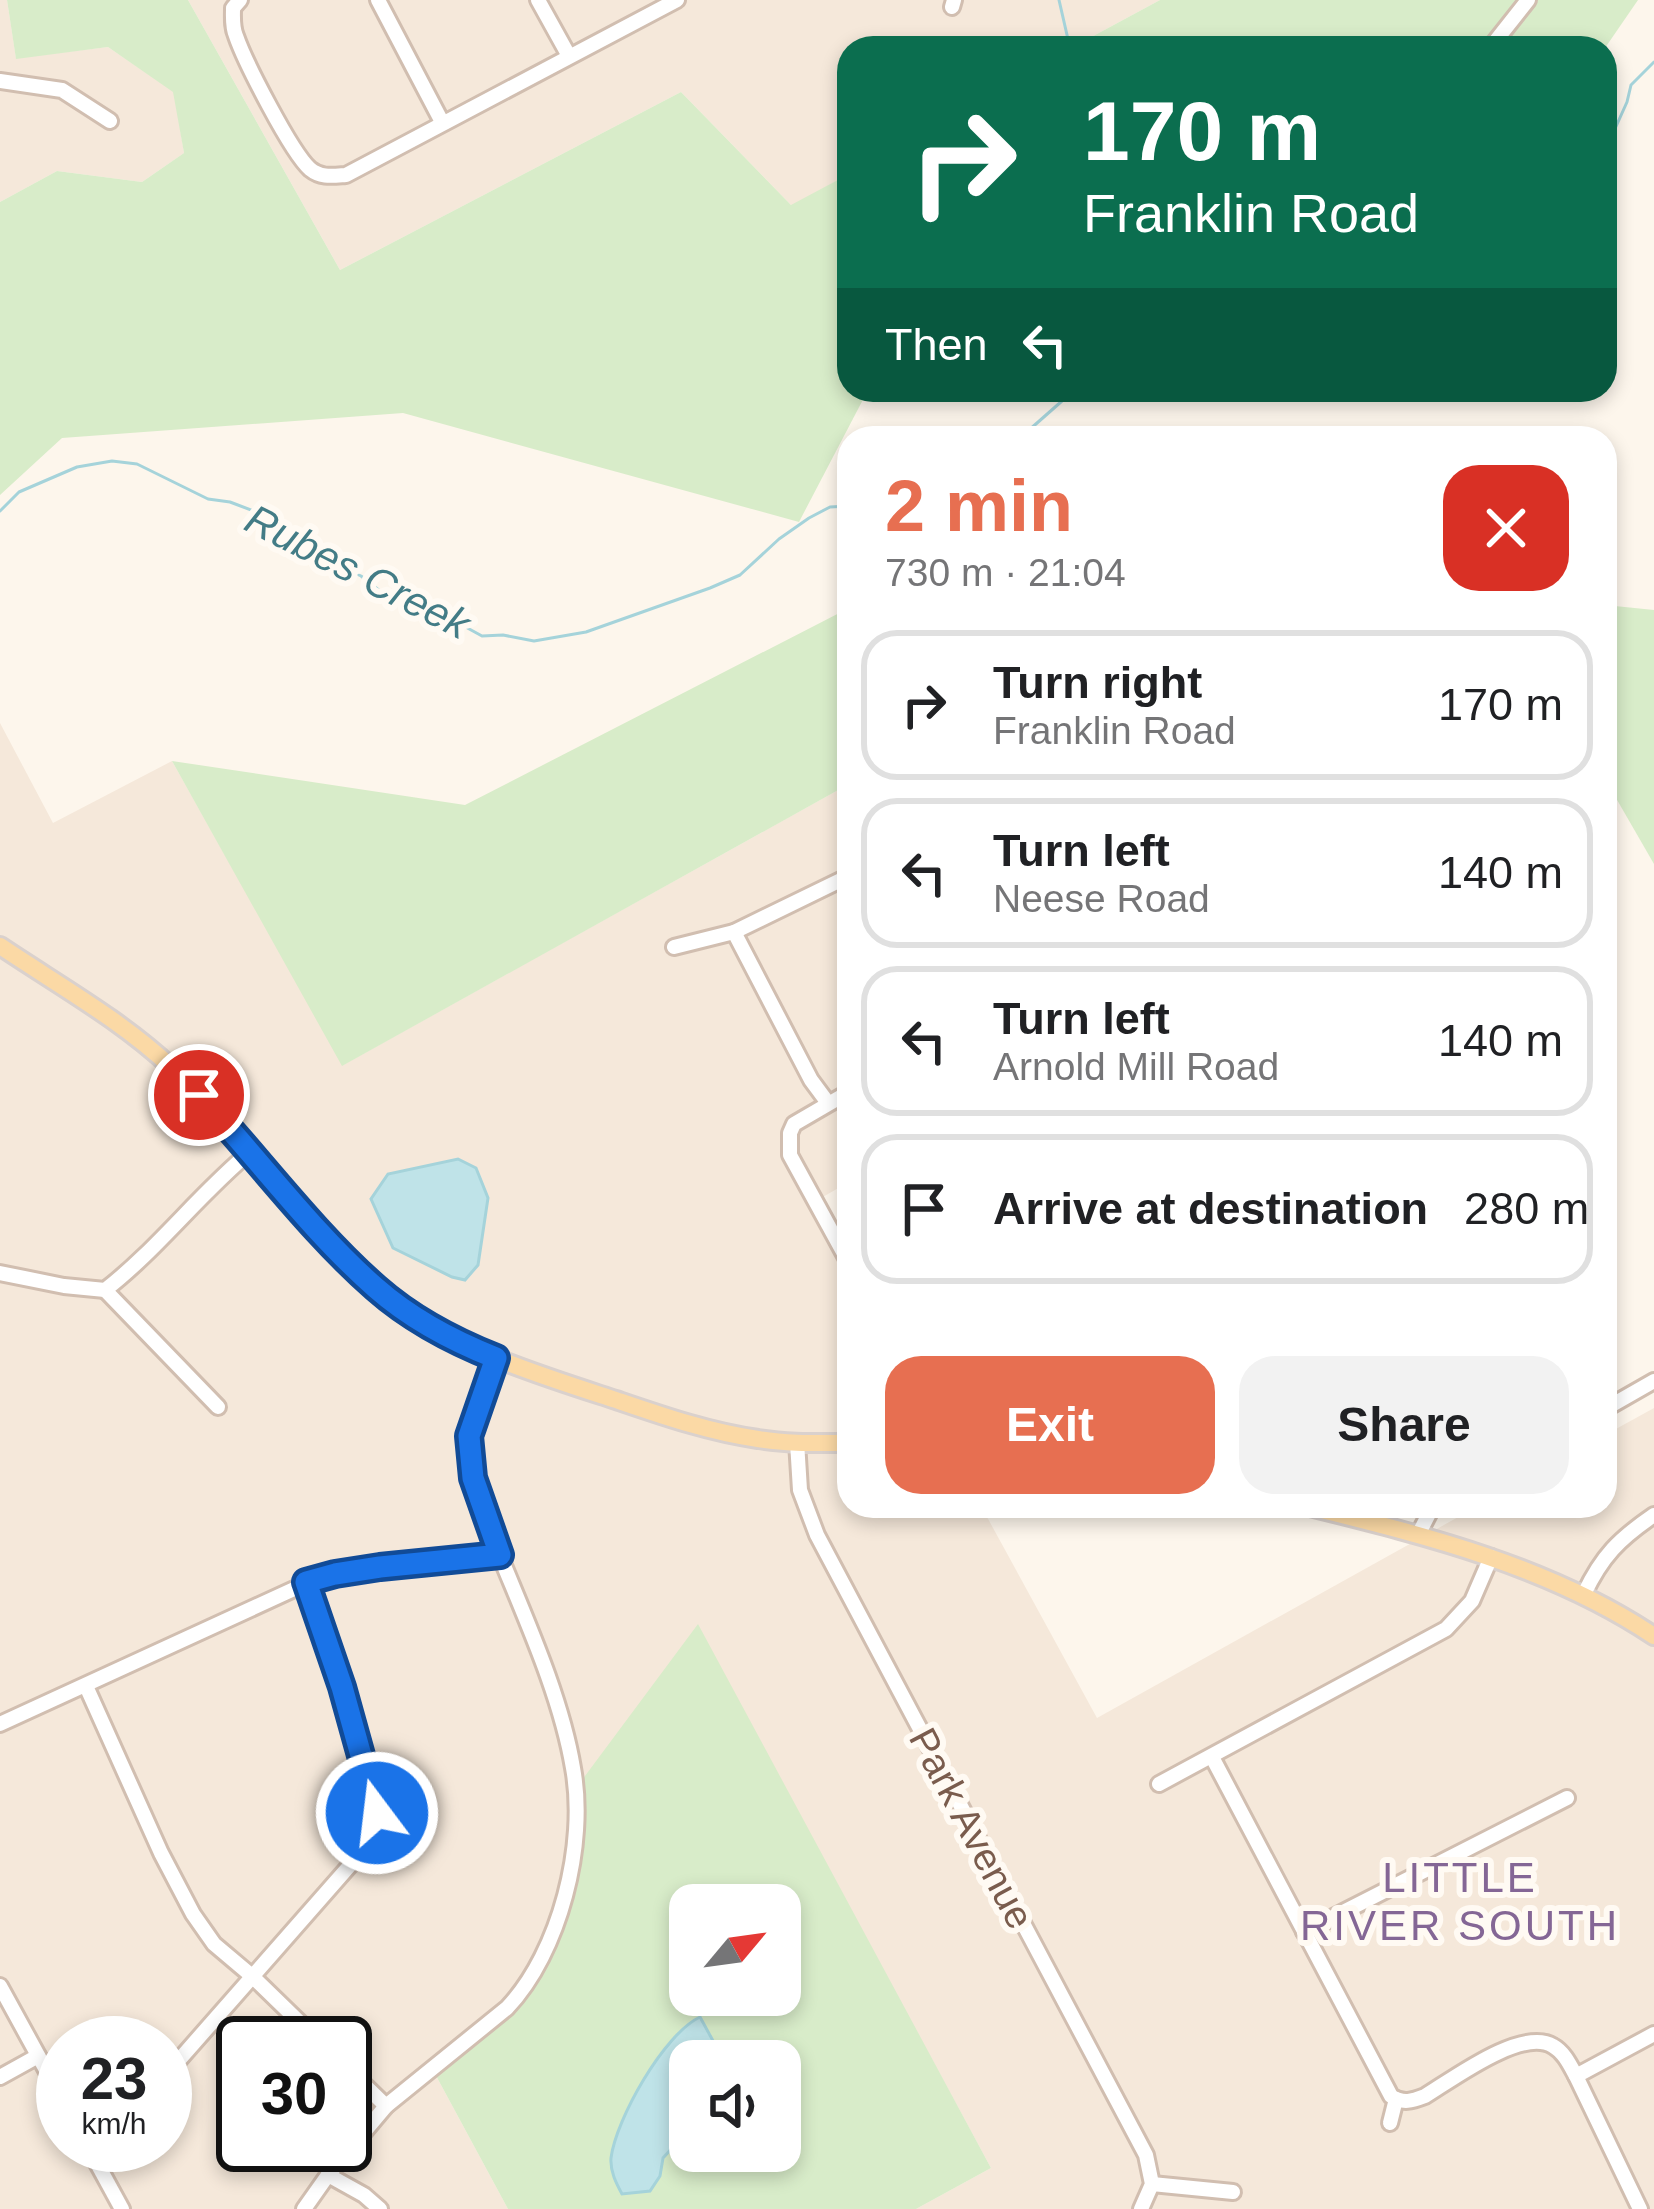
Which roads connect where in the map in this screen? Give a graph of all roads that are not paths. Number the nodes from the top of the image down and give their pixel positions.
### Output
1 (240, 0) edge
2 (378, 0) edge
3 (538, 0) edge
4 (677, 0) edge
5 (1528, 0) edge
6 (1500, 36) edge
7 (569, 56) junction
8 (0, 81) edge
9 (110, 121) dead end
10 (442, 122) junction
11 (837, 882) edge
12 (734, 932) junction
13 (0, 946) edge
14 (674, 947) dead end
15 (837, 1098) edge
16 (828, 1103) junction
17 (250, 1151) junction
18 (837, 1242) edge
19 (0, 1273) edge
20 (105, 1290) junction
21 (496, 1358) junction
22 (1654, 1382) edge
23 (1617, 1402) edge
24 (218, 1407) dead end
25 (797, 1442) junction
26 (837, 1442) edge
27 (1654, 1515) edge
28 (1352, 1518) edge
29 (1427, 1518) edge
30 (1418, 1535) junction
31 (500, 1555) junction
32 (1491, 1557) junction
33 (306, 1582) junction
34 (1584, 1594) junction
35 (1654, 1636) edge
36 (86, 1686) junction
37 (0, 1724) edge
38 (1213, 1757) junction
39 (1159, 1784) dead end
40 (1567, 1798) dead end
41 (1304, 1933) junction
42 (254, 1977) junction
43 (0, 1986) edge
44 (294, 2016) edge
45 (1654, 2034) edge
46 (192, 2046) edge
47 (36, 2052) edge
48 (36, 2057) edge
49 (1576, 2076) junction
50 (0, 2077) edge
51 (372, 2092) edge
52 (1396, 2099) junction
53 (386, 2106) junction
54 (1390, 2123) dead end
55 (102, 2172) edge
56 (328, 2174) junction
57 (1152, 2184) junction
58 (1234, 2192) dead end
59 (122, 2209) edge
60 (304, 2209) edge
61 (380, 2209) edge
62 (1141, 2209) edge
63 (1640, 2209) edge

1 - 10 street
2 - 10 street
3 - 7 street
4 - 7 street
5 - 6 street
7 - 10 street
8 - 9 street
11 - 12 street
12 - 14 street
12 - 16 street
13 - 17 main road
15 - 16 street
16 - 18 street
17 - 20 street
17 - 21 main road
19 - 20 street
20 - 24 street
21 - 25 main road
21 - 31 street
22 - 23 street
25 - 26 main road
25 - 57 street, Park Avenue
27 - 34 street
28 - 30 main road
29 - 30 street
30 - 32 main road
31 - 33 street
31 - 53 street
32 - 34 main road
32 - 38 street
33 - 36 street
33 - 42 street
34 - 35 main road
36 - 37 street
36 - 42 street
38 - 39 street
38 - 41 street
40 - 41 street
41 - 52 street
42 - 44 street
42 - 46 street
43 - 47 street
45 - 49 street
48 - 50 street
49 - 52 street
49 - 63 street
51 - 53 street
52 - 54 street
53 - 56 street
55 - 59 street
56 - 60 street
56 - 61 street
57 - 58 street
57 - 62 street

